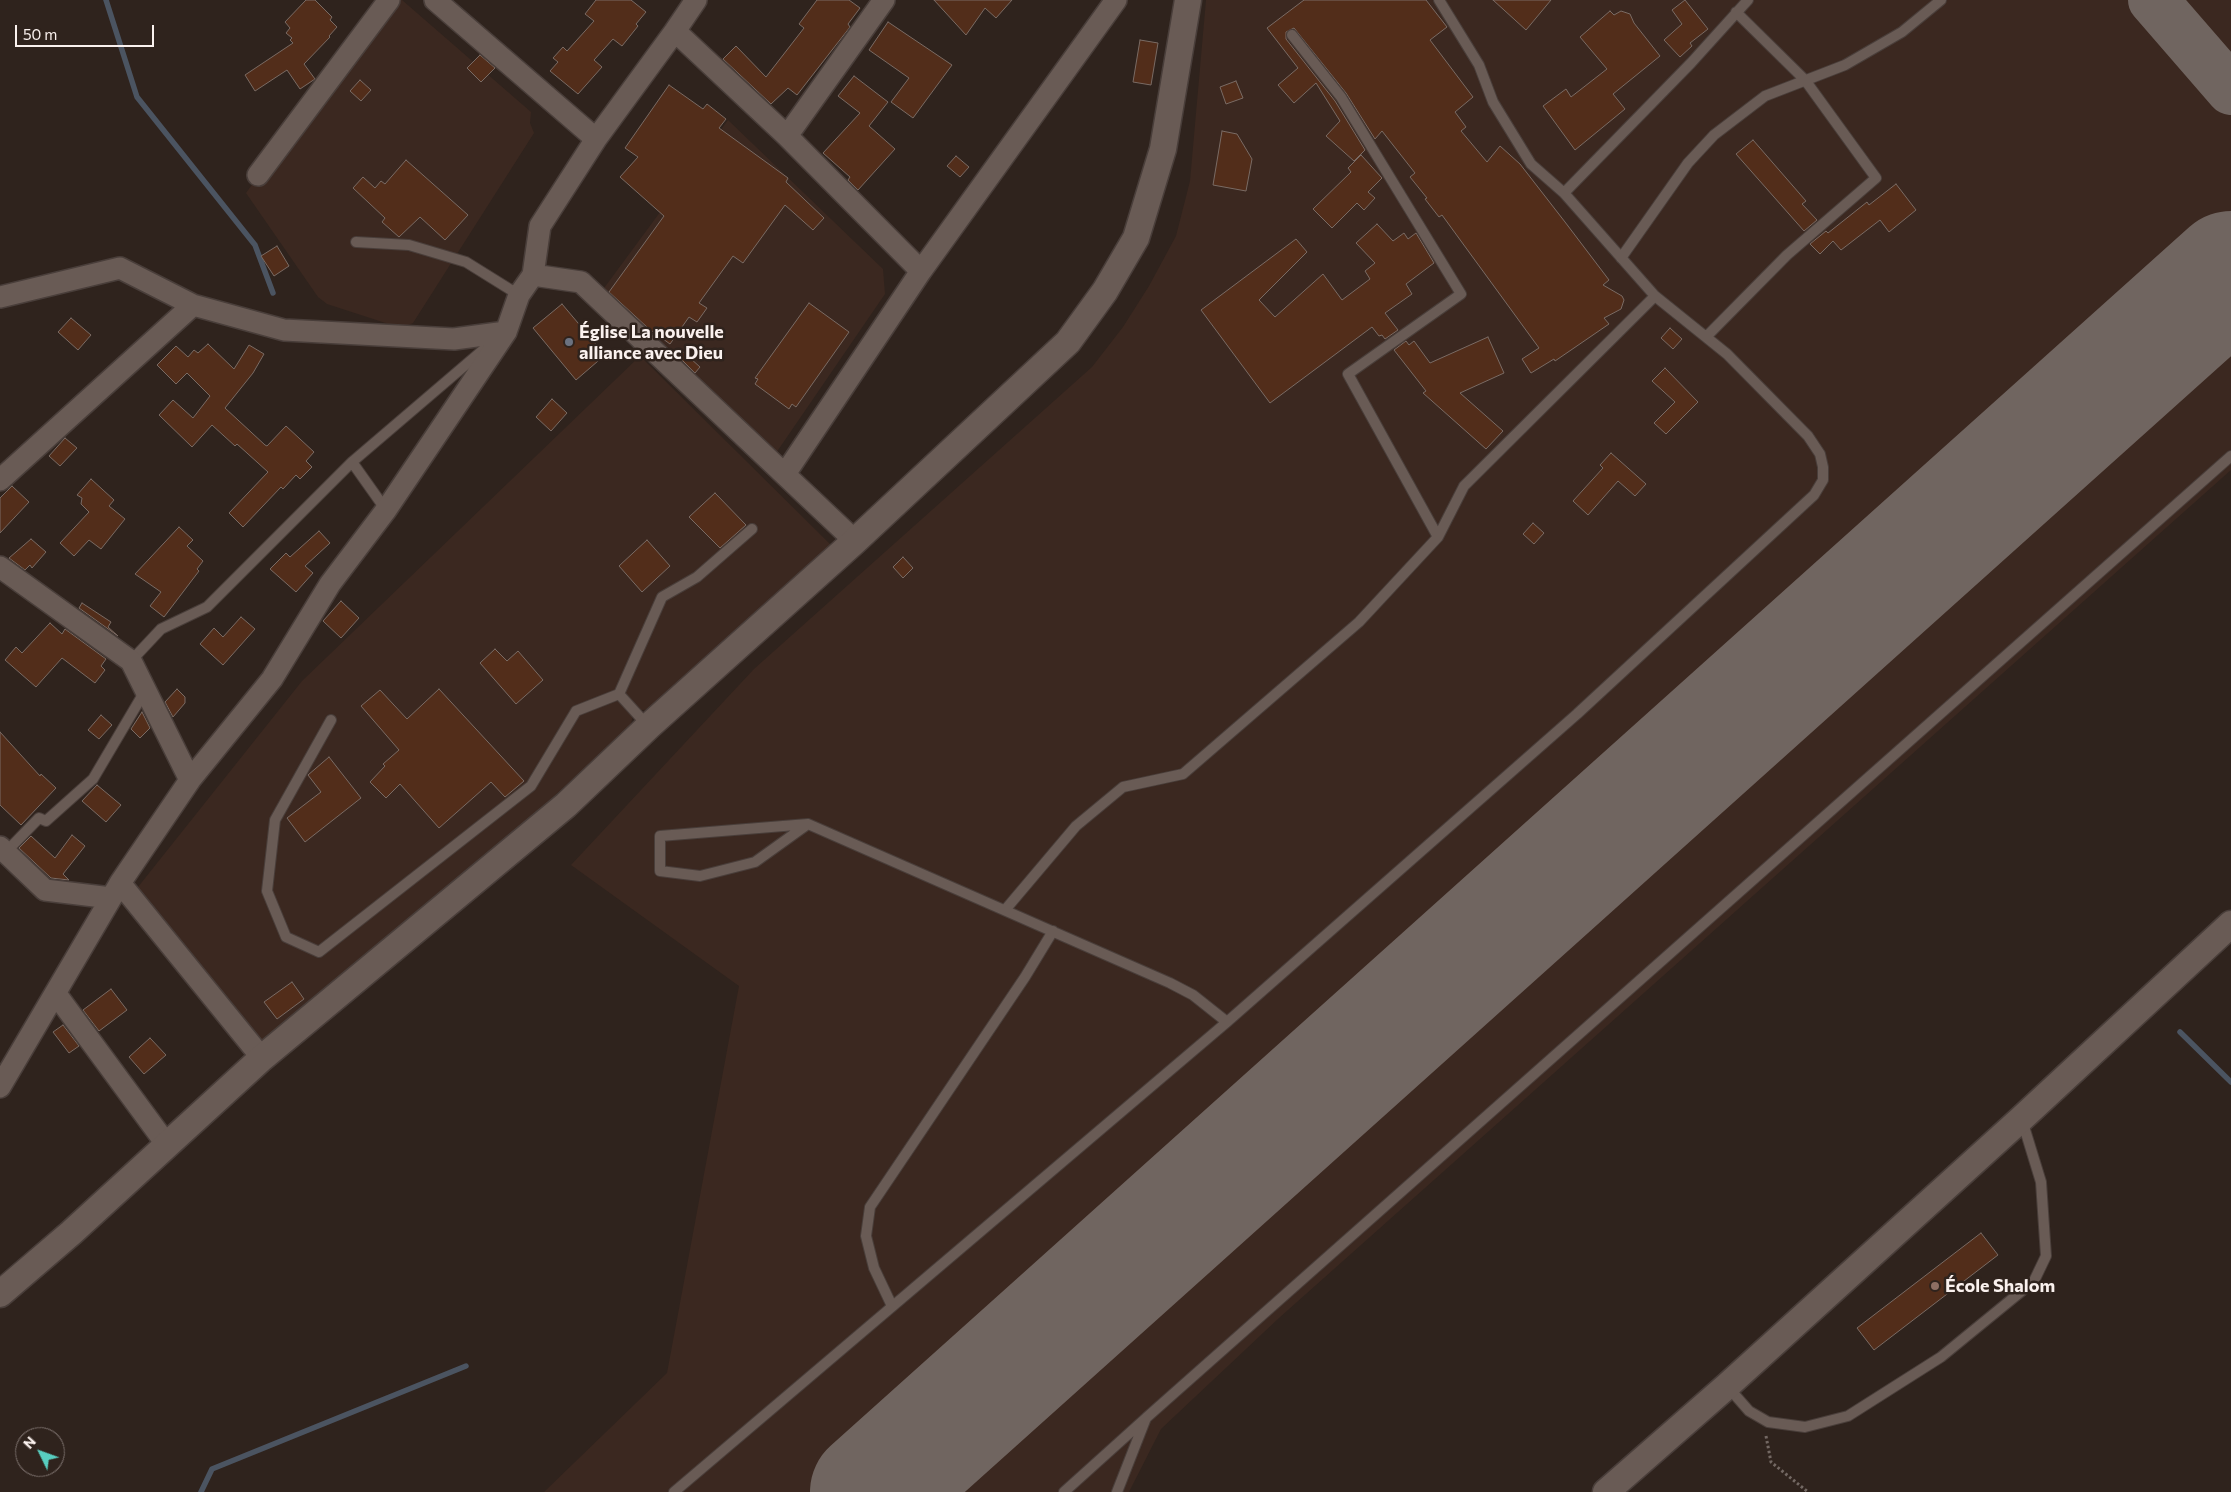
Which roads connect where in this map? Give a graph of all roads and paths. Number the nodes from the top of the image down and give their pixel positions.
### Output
1 (389, 0) edge
2 (435, 0) edge
3 (696, 0) edge
4 (884, 0) edge
5 (1116, 0) edge
6 (1188, 0) edge
7 (1440, 0) edge
8 (1748, 0) edge
9 (1941, 0) edge
10 (1736, 12) junction
11 (675, 31) junction
12 (1292, 35) dead end
13 (1805, 80) junction
14 (787, 136) junction
15 (596, 139) junction
16 (258, 175) dead end
17 (1564, 193) junction
18 (356, 242) dead end
19 (1621, 258) junction
20 (921, 270) junction
21 (533, 275) junction
22 (519, 296) junction
23 (1655, 296) junction
24 (0, 297) edge
25 (193, 305) junction
26 (506, 332) junction
27 (1706, 336) junction
28 (2231, 456) edge
29 (352, 462) junction
30 (785, 474) junction
31 (0, 480) edge
32 (386, 510) junction
33 (752, 529) dead end
34 (1438, 537) junction
35 (855, 541) junction
36 (0, 567) edge
37 (131, 661) junction
38 (146, 689) junction
39 (619, 694) junction
40 (331, 720) dead end
41 (649, 726) junction
42 (190, 780) junction
43 (808, 824) junction
44 (2, 853) edge
45 (115, 891) junction
46 (1005, 910) junction
47 (2231, 924) edge
48 (1053, 931) junction
49 (56, 994) junction
50 (1227, 1022) junction
51 (262, 1058) junction
52 (0, 1085) edge
53 (2021, 1119) junction
54 (167, 1144) junction
55 (0, 1294) edge
56 (892, 1306) junction
57 (1727, 1386) junction
58 (1749, 1411) junction
59 (1146, 1418) junction
60 (674, 1492) edge
61 (1064, 1492) edge
62 (1117, 1492) edge
63 (1606, 1492) edge
64 (1808, 1492) edge

1 - 16 street
2 - 15 street
3 - 11 street
4 - 14 street
5 - 20 street
6 - 35 street
7 - 17 lane
8 - 10 lane
9 - 13 lane
10 - 13 lane
10 - 17 lane
11 - 14 street
11 - 15 street
12 - 34 lane
13 - 19 lane
13 - 27 lane
14 - 20 street
15 - 21 street
17 - 19 lane
18 - 22 lane
19 - 23 lane
20 - 30 street
21 - 22 street
21 - 30 street
22 - 26 street
23 - 27 lane
23 - 34 lane
24 - 25 street
25 - 26 street
25 - 31 street
26 - 29 lane
26 - 32 street
27 - 50 lane
28 - 59 lane
29 - 32 lane
29 - 37 lane
30 - 35 street
32 - 42 street
33 - 39 lane
34 - 46 lane
35 - 41 street
36 - 37 street
37 - 38 street
38 - 42 street
38 - 44 lane
39 - 40 lane
39 - 41 lane
41 - 51 street
42 - 45 street
43 - 43 lane
43 - 46 lane
44 - 45 street
45 - 49 street
45 - 51 street
46 - 48 lane
47 - 53 street
48 - 50 lane
48 - 56 lane
49 - 52 street
49 - 54 street
50 - 56 lane
51 - 54 street
53 - 57 street
53 - 58 lane
54 - 55 street
56 - 60 lane
57 - 58 lane
57 - 63 street
58 - 64 path
59 - 61 lane
59 - 62 lane

